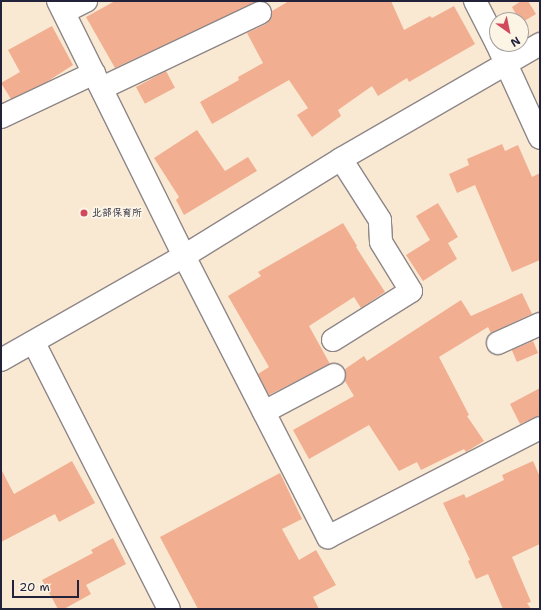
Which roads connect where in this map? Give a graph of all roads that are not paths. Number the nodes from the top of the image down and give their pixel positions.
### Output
1 (86, 1) edge
2 (475, 1) edge
3 (61, 6) edge
4 (260, 13) dead end
5 (489, 28) edge
6 (540, 44) edge
7 (529, 46) edge
8 (497, 52) edge
9 (501, 52) edge
10 (98, 80) junction
11 (1, 117) edge
12 (540, 138) edge
13 (341, 159) junction
14 (184, 256) junction
15 (540, 324) edge
16 (333, 340) dead end
17 (34, 343) junction
18 (498, 343) dead end
19 (1, 360) edge
20 (334, 375) dead end
21 (264, 412) junction
22 (540, 428) edge
23 (169, 609) edge

1 - 3 street
2 - 5 street
3 - 10 street
4 - 10 street
6 - 7 street
8 - 13 street
9 - 12 street
10 - 11 street
10 - 14 street
13 - 14 street
13 - 16 street
14 - 17 street
14 - 21 street
15 - 18 street
17 - 19 street
17 - 23 street
20 - 21 street
21 - 22 street

